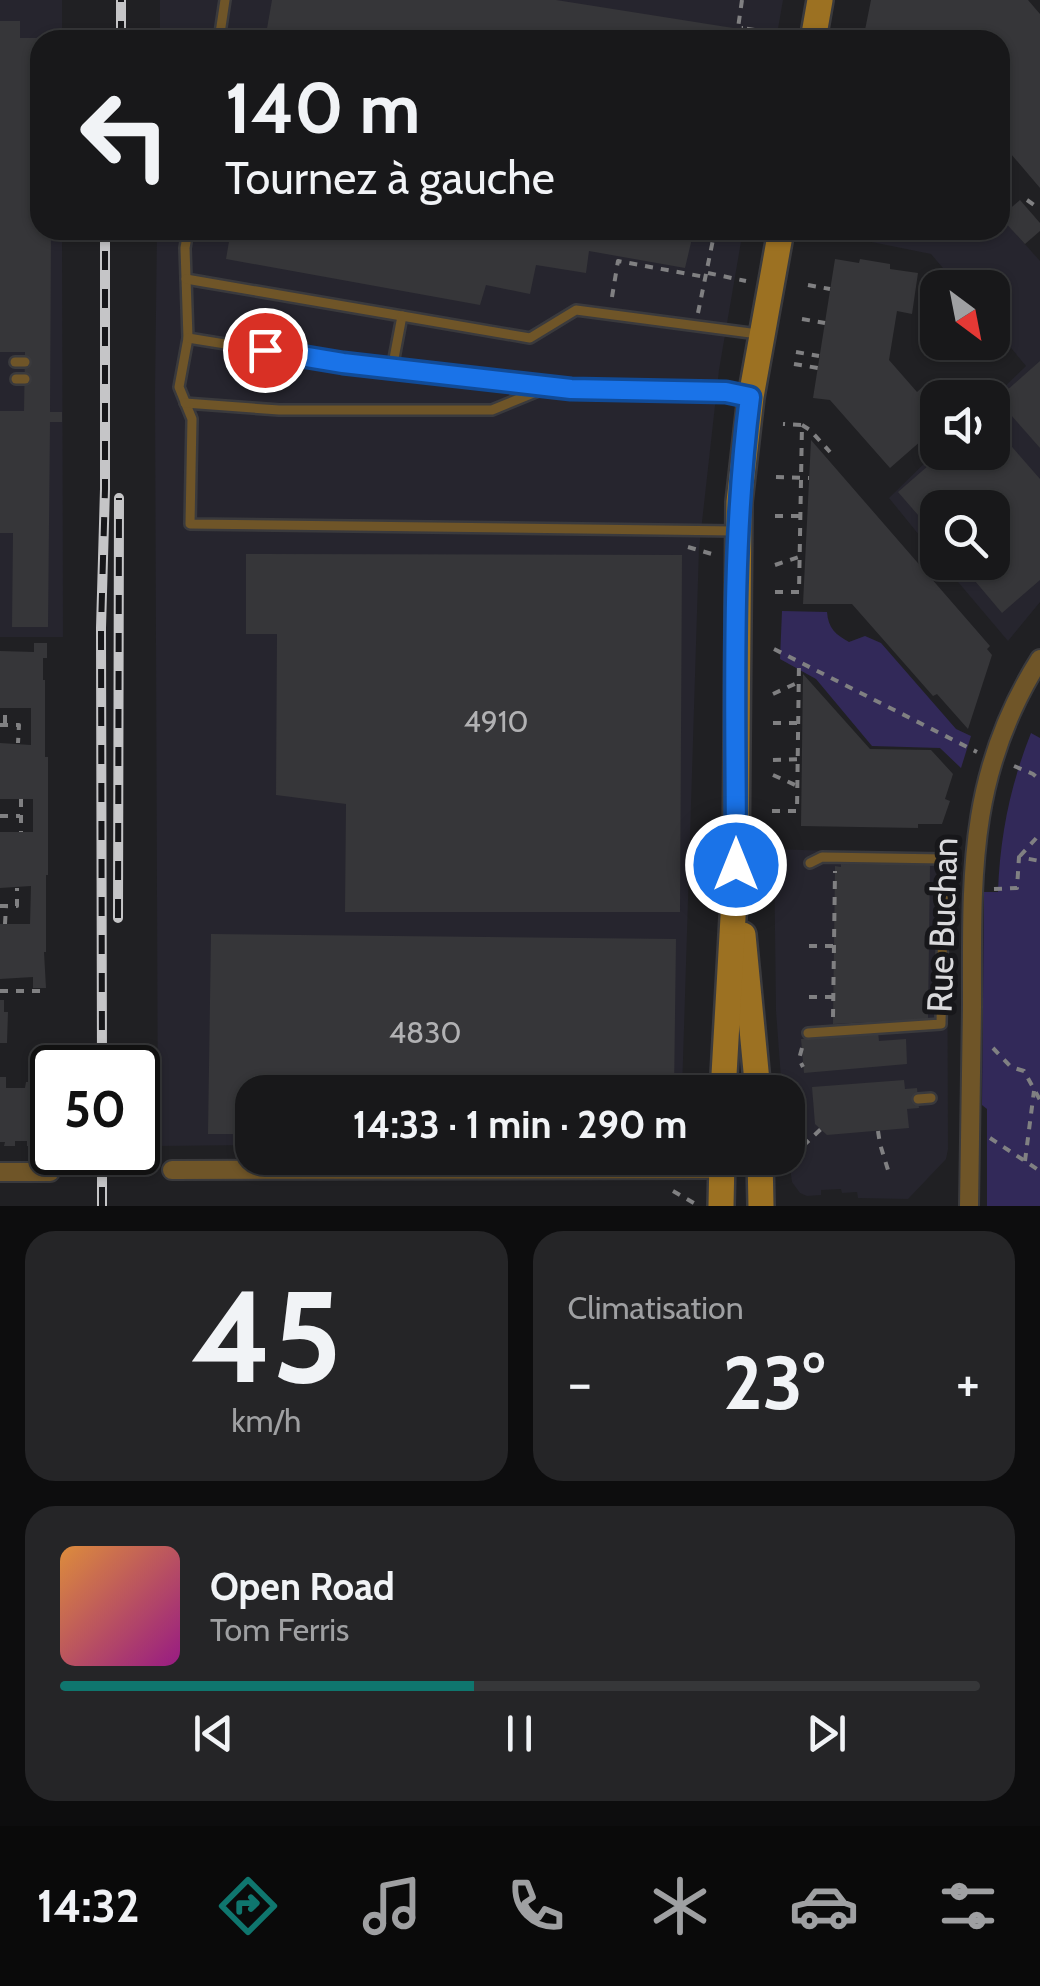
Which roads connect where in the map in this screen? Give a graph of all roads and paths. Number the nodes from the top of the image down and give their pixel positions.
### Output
1 (225, 0) edge
2 (742, 0) edge
3 (820, 0) edge
4 (743, 28) joint
5 (220, 30) edge
6 (755, 30) edge
7 (805, 30) edge
8 (1027, 200) dead end
9 (1040, 209) edge
10 (186, 240) edge
11 (713, 240) edge
12 (779, 240) edge
13 (706, 275) junction
14 (186, 279) junction
15 (746, 281) dead end
16 (808, 285) dead end
17 (830, 289) dead end
18 (608, 314) junction
19 (402, 316) junction
20 (802, 319) dead end
21 (824, 323) dead end
22 (695, 324) junction
23 (762, 334) junction
24 (188, 338) junction
25 (796, 352) dead end
26 (820, 356) dead end
27 (794, 364) dead end
28 (818, 368) dead end
29 (392, 369) junction
30 (550, 386) junction
31 (750, 397) junction
32 (186, 403) junction
33 (783, 424) dead end
34 (802, 425) junction
35 (830, 452) dead end
36 (776, 477) dead end
37 (801, 478) junction
38 (809, 478) dead end
39 (776, 516) dead end
40 (804, 516) junction
41 (738, 532) junction
42 (689, 548) dead end
43 (712, 554) dead end
44 (803, 555) junction
45 (775, 565) dead end
46 (775, 592) dead end
47 (774, 649) dead end
48 (1040, 659) edge
49 (799, 662) junction
50 (799, 682) junction
51 (773, 694) dead end
52 (6, 708) dead end
53 (773, 723) dead end
54 (801, 723) junction
55 (3, 725) edge
56 (18, 743) dead end
57 (982, 754) dead end
58 (800, 759) junction
59 (773, 760) dead end
60 (1005, 763) dead end
61 (1037, 773) edge
62 (772, 775) dead end
63 (1040, 780) edge
64 (800, 788) junction
65 (21, 799) dead end
66 (772, 811) dead end
67 (0, 816) edge
68 (21, 816) junction
69 (21, 832) dead end
70 (1040, 834) edge
71 (1019, 857) junction
72 (1040, 860) edge
73 (810, 863) dead end
74 (736, 865) junction
75 (835, 866) dead end
76 (17, 888) dead end
77 (994, 888) dead end
78 (3, 906) edge
79 (5, 924) dead end
80 (809, 946) dead end
81 (834, 946) junction
82 (0, 992) edge
83 (44, 992) dead end
84 (834, 996) junction
85 (809, 997) dead end
86 (833, 1024) dead end
87 (808, 1033) dead end
88 (992, 1047) dead end
89 (802, 1048) dead end
90 (803, 1067) dead end
91 (724, 1075) edge
92 (756, 1075) edge
93 (1034, 1090) junction
94 (931, 1098) dead end
95 (918, 1099) dead end
96 (1040, 1100) edge
97 (821, 1129) dead end
98 (878, 1131) dead end
99 (984, 1134) dead end
100 (805, 1144) edge
101 (1025, 1161) junction
102 (235, 1169) edge
103 (172, 1170) dead end
104 (888, 1170) dead end
105 (1040, 1171) edge
106 (0, 1172) edge
107 (30, 1172) edge
108 (721, 1175) edge
109 (760, 1175) edge
110 (673, 1190) dead end
111 (699, 1206) edge
112 (721, 1206) edge
113 (761, 1206) edge
114 (969, 1206) edge

1 - 5 lane
2 - 4 path
3 - 7 main road
4 - 6 path
8 - 9 path
10 - 14 lane
11 - 13 path
12 - 23 main road
13 - 15 path
13 - 18 path
13 - 22 path
14 - 19 lane
14 - 24 lane
16 - 17 path
18 - 19 lane
18 - 22 lane
19 - 29 lane
20 - 21 path
22 - 23 lane
23 - 31 main road
24 - 29 lane
24 - 32 lane
25 - 26 path
27 - 28 path
29 - 30 lane
30 - 31 lane
30 - 32 lane
31 - 41 main road
32 - 41 lane
33 - 34 path
34 - 35 path
34 - 37 path
36 - 37 path
37 - 38 path
37 - 40 path
39 - 40 path
40 - 44 path
41 - 74 main road
42 - 43 path
44 - 45 path
44 - 46 path
47 - 49 path
48 - 114 street, Rue Buchan
49 - 50 path
49 - 57 path
50 - 51 path
50 - 54 path
52 - 55 path
53 - 54 path
54 - 58 path
55 - 56 path
58 - 59 path
58 - 64 path
60 - 61 path
61 - 63 path
62 - 64 path
64 - 66 path
65 - 68 path
67 - 68 path
68 - 69 path
70 - 71 path
71 - 72 path
71 - 77 path
73 - 87 lane
74 - 91 main road
74 - 92 main road
75 - 81 path
76 - 78 path
78 - 79 path
80 - 81 path
81 - 84 path
82 - 83 path
84 - 85 path
84 - 86 path
88 - 93 path
89 - 90 path
93 - 96 path
93 - 101 path
94 - 95 lane
97 - 100 path
98 - 104 path
99 - 101 path
101 - 105 path
102 - 103 street
106 - 107 street
108 - 112 main road
109 - 113 main road
110 - 111 path

